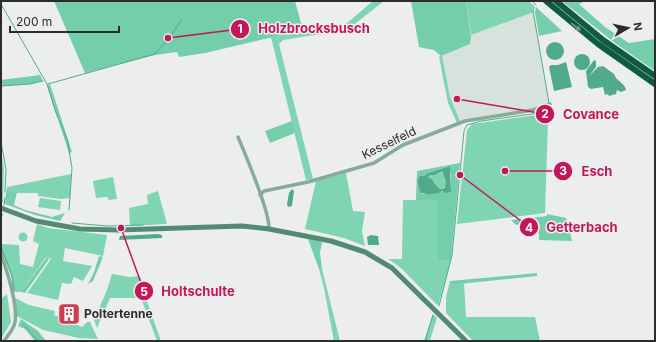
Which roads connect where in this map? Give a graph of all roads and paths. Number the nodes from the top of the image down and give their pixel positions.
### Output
1 (546, 1) edge
2 (556, 1) edge
3 (655, 76) edge
4 (655, 84) edge
5 (549, 104) dead end
6 (238, 137) dead end
7 (260, 195) junction
8 (2, 209) edge
9 (269, 229) junction
10 (1, 254) edge
11 (4, 341) edge
12 (466, 341) edge

1 -> 4 highway
2 - 3 highway
5 - 7 street, Kesselfeld
6 - 7 street
7 - 9 street
8 - 9 main road
9 - 12 main road
10 - 11 street

